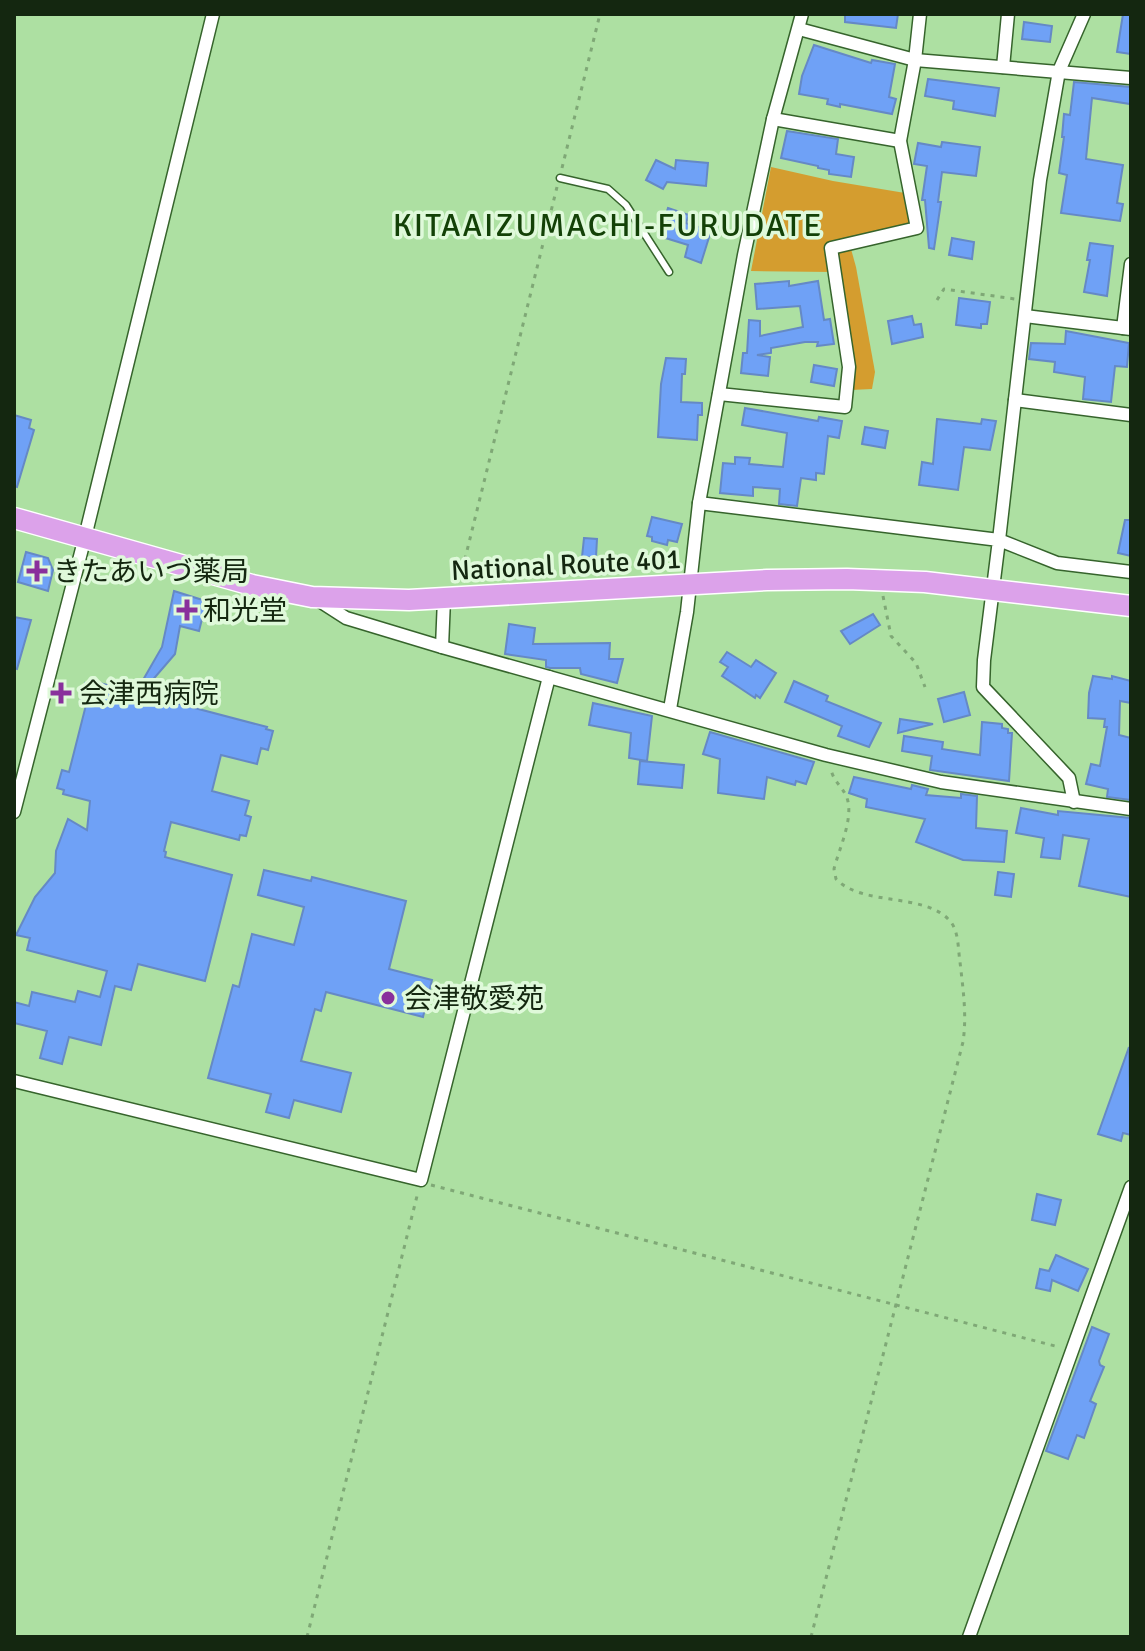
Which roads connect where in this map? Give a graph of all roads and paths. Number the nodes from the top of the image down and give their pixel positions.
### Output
1 (213, 14) edge
2 (600, 14) edge
3 (802, 14) edge
4 (920, 14) edge
5 (1008, 14) edge
6 (1084, 14) edge
7 (799, 29) junction
8 (915, 60) junction
9 (1003, 67) junction
10 (1059, 71) junction
11 (1131, 78) edge
12 (773, 119) junction
13 (900, 141) junction
14 (560, 178) junction
15 (1131, 264) edge
16 (669, 272) dead end
17 (937, 300) dead end
18 (1026, 301) junction
19 (1025, 316) junction
20 (1127, 329) edge
21 (719, 394) junction
22 (1015, 400) junction
23 (1131, 415) edge
24 (699, 503) junction
25 (14, 518) edge
26 (85, 537) junction
27 (999, 540) junction
28 (1131, 572) edge
29 (881, 580) junction
30 (690, 584) junction
31 (993, 589) junction
32 (312, 597) junction
33 (450, 599) junction
34 (1131, 606) edge
35 (442, 647) junction
36 (549, 677) junction
37 (925, 687) dead end
38 (670, 709) junction
39 (826, 755) junction
40 (1074, 802) junction
41 (1131, 809) edge
42 (14, 812) edge
43 (14, 1081) edge
44 (421, 1180) junction
45 (1131, 1187) edge
46 (896, 1304) junction
47 (1070, 1350) junction
48 (307, 1637) edge
49 (811, 1637) edge
50 (969, 1637) edge

1 - 26 street
2 - 14 path
3 - 7 street
4 - 8 street
5 - 9 street
6 - 10 street
7 - 8 street
7 - 12 street
8 - 9 street
8 - 13 street
9 - 10 street
10 - 11 street
10 - 18 street
12 - 13 street
12 - 21 street
13 - 21 street
14 - 16 lane
14 - 33 path
15 - 20 street
17 - 18 path
18 - 19 street
19 - 20 street
19 - 22 street
21 - 24 street
22 - 23 street
22 - 27 street
24 - 27 street
24 - 30 street
25 - 26 highway, National Route 401
26 - 32 highway, National Route 401
26 - 42 street
27 - 28 street
27 - 31 street
29 - 30 highway, National Route 401
29 - 31 highway, National Route 401
29 - 37 path
30 - 33 highway, National Route 401
30 - 38 street
31 - 34 highway, National Route 401
31 - 40 street
32 - 33 highway, National Route 401
32 - 35 street
33 - 35 street
35 - 36 street
36 - 38 street
36 - 44 street
38 - 39 street
39 - 40 street
39 - 46 path
40 - 41 street
43 - 44 street
44 - 46 path
44 - 48 path
45 - 47 street
46 - 47 path
46 - 49 path
47 - 50 street

